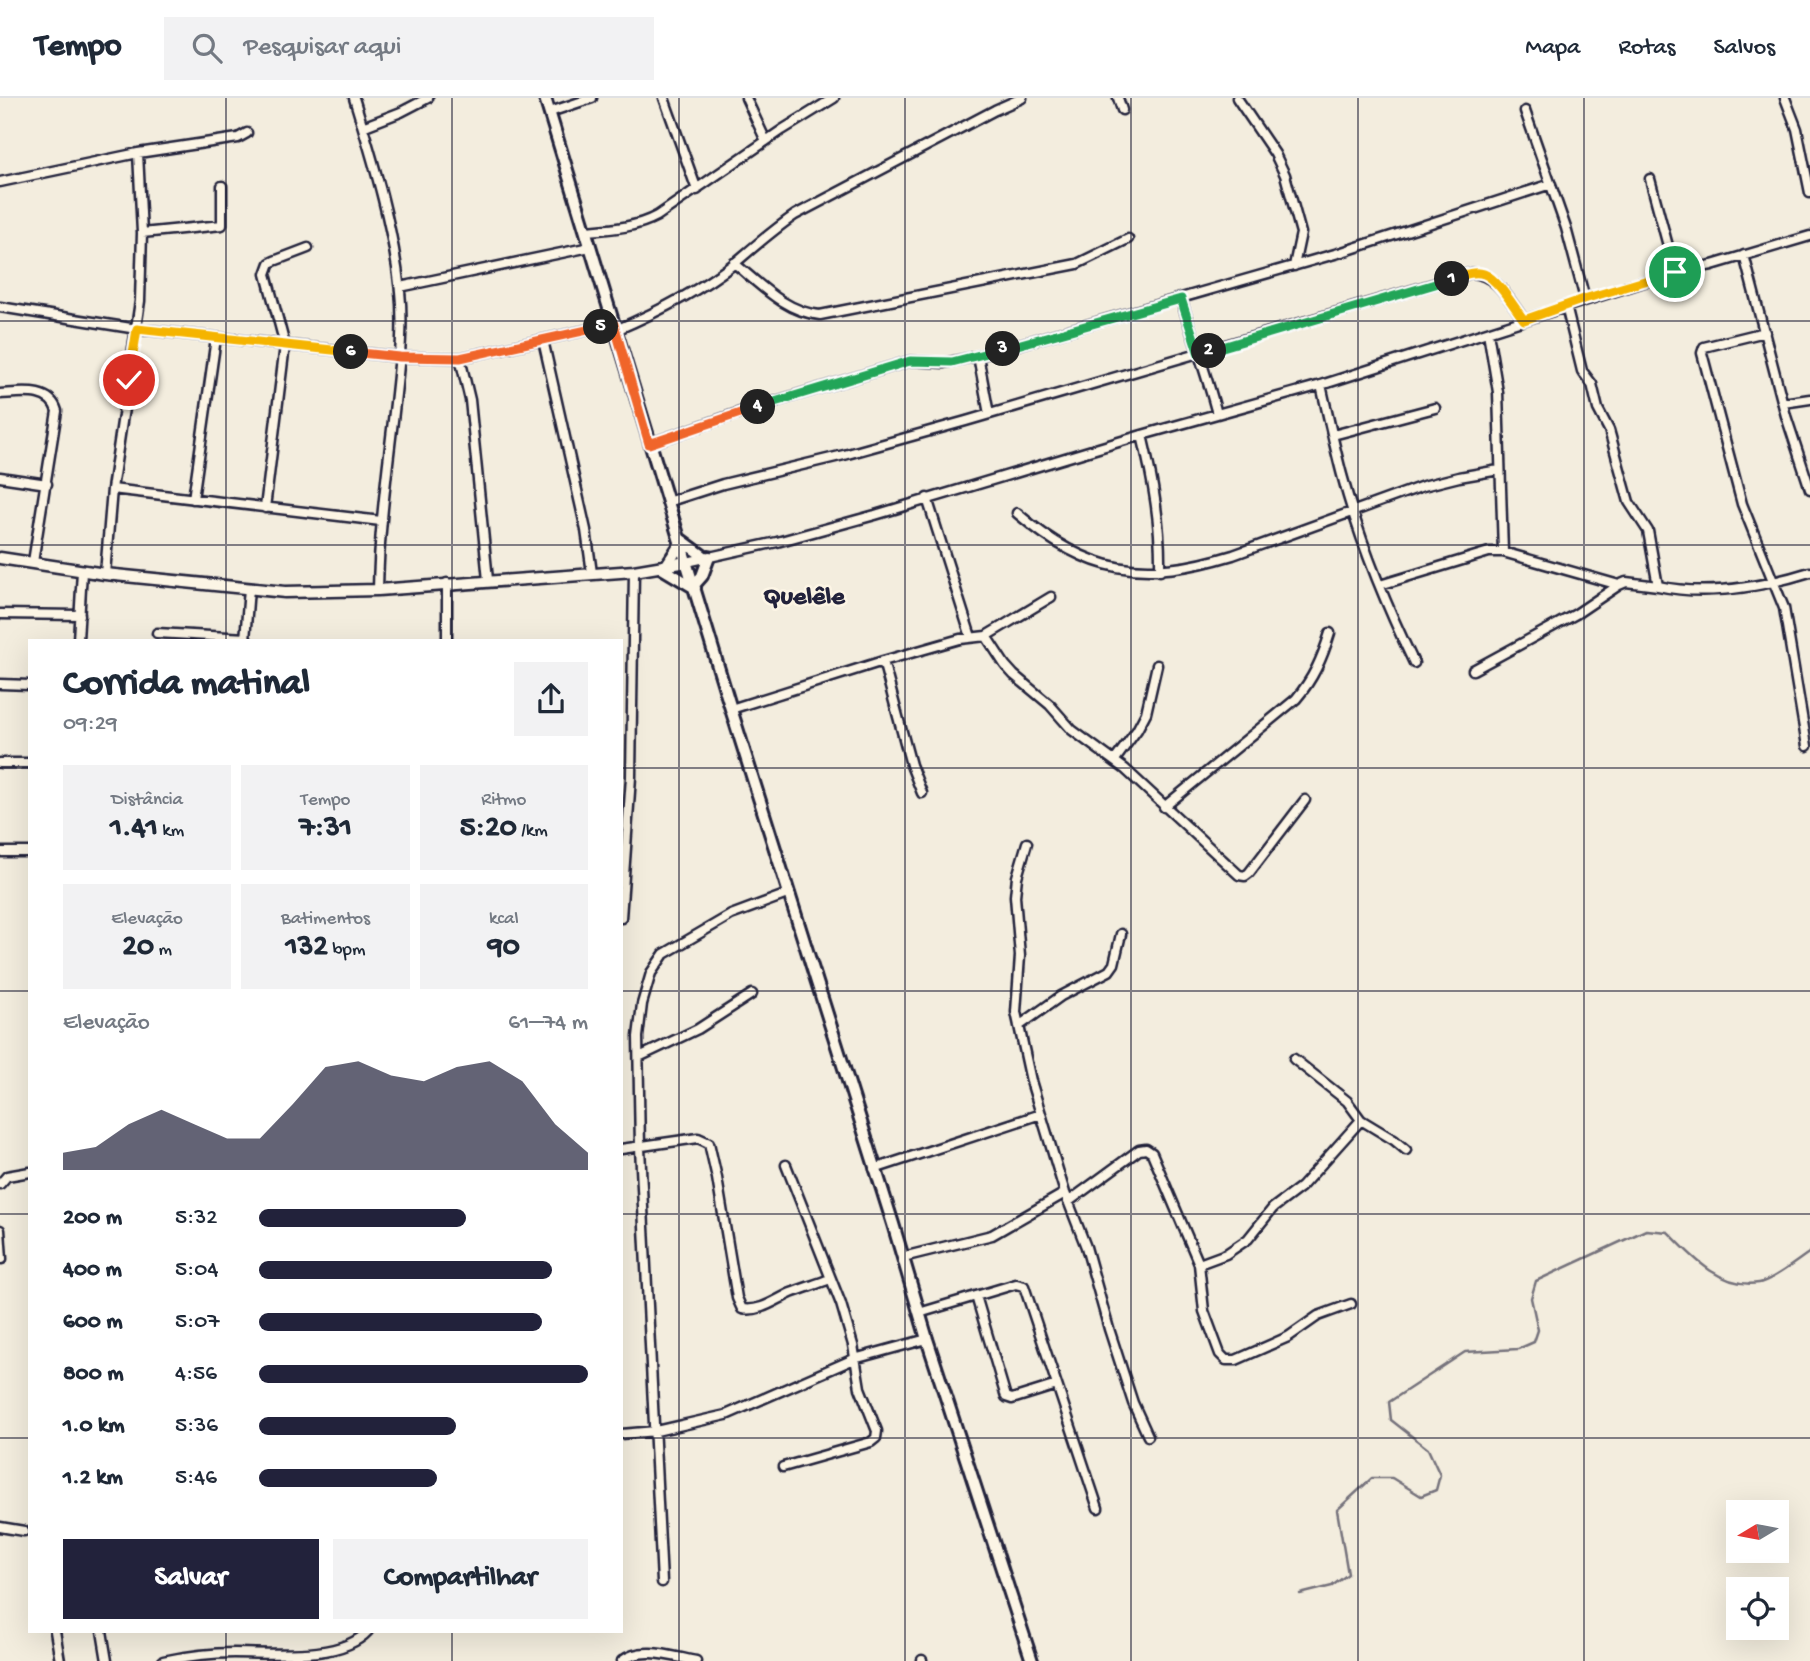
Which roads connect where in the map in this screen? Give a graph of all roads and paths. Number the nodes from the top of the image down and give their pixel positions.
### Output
1 (354, 98) edge
2 (428, 98) edge
3 (545, 98) edge
4 (592, 98) edge
5 (664, 98) edge
6 (747, 98) edge
7 (834, 98) edge
8 (1023, 98) edge
9 (1118, 98) edge
10 (1237, 98) edge
11 (1785, 98) edge
12 (1122, 110) dead end
13 (1525, 111) dead end
14 (550, 112) junction
15 (365, 126) junction
16 (247, 133) dead end
17 (766, 141) junction
18 (1806, 148) edge
19 (138, 153) junction
20 (1650, 179) dead end
21 (0, 182) edge
22 (1550, 184) junction
23 (222, 186) dead end
24 (697, 190) junction
25 (1810, 193) edge
26 (586, 231) junction
27 (142, 233) junction
28 (1810, 236) edge
29 (1128, 239) dead end
30 (590, 247) junction
31 (308, 248) dead end
32 (1744, 255) junction
33 (734, 263) junction
34 (1294, 266) junction
35 (1675, 272) junction
36 (400, 287) junction
37 (1181, 299) junction
38 (1584, 299) junction
39 (1566, 306) junction
40 (0, 307) edge
41 (1524, 320) junction
42 (615, 327) junction
43 (137, 329) junction
44 (1765, 331) junction
45 (1488, 332) junction
46 (216, 338) junction
47 (543, 340) junction
48 (285, 345) junction
49 (1199, 354) junction
50 (978, 356) junction
51 (400, 357) junction
52 (460, 358) junction
53 (1321, 385) junction
54 (0, 394) edge
55 (1810, 399) edge
56 (1783, 403) junction
57 (1435, 408) dead end
58 (989, 414) junction
59 (1217, 414) junction
60 (1142, 435) junction
61 (1333, 435) junction
62 (649, 444) junction
63 (1499, 470) junction
64 (0, 477) edge
65 (47, 484) junction
66 (112, 489) junction
67 (1810, 489) edge
68 (927, 498) junction
69 (192, 499) junction
70 (667, 502) junction
71 (265, 508) junction
72 (1017, 513) dead end
73 (1353, 513) junction
74 (381, 521) junction
75 (680, 541) junction
76 (1503, 552) junction
77 (708, 557) junction
78 (0, 558) edge
79 (33, 562) junction
80 (687, 562) junction
81 (663, 567) junction
82 (82, 571) junction
83 (634, 571) junction
84 (1160, 571) junction
85 (1810, 572) edge
86 (592, 573) junction
87 (105, 574) junction
88 (488, 580) junction
89 (447, 583) junction
90 (1774, 583) junction
91 (1381, 585) junction
92 (1619, 585) junction
93 (1658, 586) junction
94 (695, 587) junction
95 (249, 588) junction
96 (378, 590) junction
97 (1051, 597) dead end
98 (0, 614) edge
99 (80, 615) junction
100 (1331, 633) dead end
101 (157, 634) dead end
102 (986, 636) junction
103 (971, 637) junction
104 (78, 639) edge
105 (245, 639) edge
106 (447, 639) edge
107 (883, 661) junction
108 (1414, 663) dead end
109 (1157, 665) dead end
110 (1473, 670) dead end
111 (633, 672) junction
112 (623, 673) edge
113 (0, 684) edge
114 (28, 685) edge
115 (731, 709) junction
116 (1807, 746) dead end
117 (1115, 760) junction
118 (0, 763) edge
119 (28, 764) edge
120 (922, 793) dead end
121 (1305, 800) dead end
122 (1164, 807) junction
123 (1027, 843) dead end
124 (0, 852) edge
125 (28, 852) edge
126 (623, 890) edge
127 (790, 893) junction
128 (1121, 934) dead end
129 (752, 994) dead end
130 (1019, 1026) junction
131 (639, 1056) junction
132 (1294, 1059) dead end
133 (1041, 1114) junction
134 (1361, 1121) junction
135 (640, 1148) junction
136 (623, 1149) edge
137 (1406, 1150) dead end
138 (786, 1165) dead end
139 (874, 1169) junction
140 (28, 1172) edge
141 (0, 1184) edge
142 (1066, 1198) junction
143 (0, 1230) edge
144 (903, 1257) junction
145 (2, 1259) edge
146 (1199, 1264) junction
147 (830, 1279) junction
148 (976, 1296) junction
149 (1351, 1304) dead end
150 (919, 1313) junction
151 (927, 1339) junction
152 (855, 1359) junction
153 (1057, 1385) junction
154 (656, 1431) junction
155 (623, 1434) edge
156 (1148, 1436) dead end
157 (783, 1467) dead end
158 (1098, 1508) dead end
159 (0, 1527) edge
160 (24, 1531) dead end
161 (662, 1582) dead end
162 (54, 1633) edge
163 (102, 1633) edge
164 (366, 1633) edge
165 (60, 1661) edge
166 (107, 1661) edge
167 (163, 1661) edge
168 (622, 1661) edge
169 (696, 1661) edge
170 (1032, 1661) edge

1 - 15 street
2 - 15 street
3 - 14 main road
4 - 14 street
5 - 24 street
6 - 17 street
7 - 17 street
8 - 33 street
9 - 12 street
10 - 34 street
11 - 18 street
13 - 22 street
14 - 26 main road
15 - 36 street
16 - 19 street
17 - 24 street
18 - 25 street
19 - 21 street
19 - 27 street
20 - 35 street
22 - 34 street
22 - 38 street
23 - 27 street
24 - 26 street
26 - 30 main road
27 - 43 street
28 - 32 street
29 - 33 street
30 - 36 street
30 - 42 main road
31 - 48 street
32 - 35 street
32 - 44 street
33 - 42 street
34 - 37 street
35 - 38 street
36 - 51 street
37 - 49 street
37 - 50 street
38 - 39 street
39 - 41 street
39 - 93 street
40 - 43 street
41 - 45 street
41 - 49 street
42 - 47 street
42 - 62 main road
43 - 46 street
43 - 66 street
44 - 56 street
44 - 90 street
45 - 53 street
45 - 63 street
46 - 48 street
46 - 69 street
47 - 52 street
47 - 86 street
48 - 51 street
48 - 71 street
49 - 58 street
49 - 59 street
50 - 58 street
50 - 62 street
51 - 52 street
51 - 74 street
52 - 88 street
53 - 59 street
53 - 61 street
54 - 65 street
55 - 56 street
56 - 67 street
57 - 61 street
58 - 70 street
59 - 60 street
60 - 68 street
60 - 84 street
61 - 73 street
62 - 70 main road
63 - 73 street
63 - 76 street
64 - 65 street
65 - 79 street
66 - 69 street
66 - 87 street
68 - 77 street
68 - 103 street
69 - 71 street
70 - 75 main road
71 - 74 street
72 - 84 street
73 - 84 street
73 - 91 street
74 - 96 street
75 - 77 main road
75 - 80 main road
75 - 81 main road
76 - 91 street
76 - 92 street
77 - 80 street
77 - 94 main road
78 - 79 street
79 - 82 street
80 - 81 street
80 - 94 main road
81 - 83 street
81 - 94 main road
82 - 87 street
82 - 99 street
83 - 86 street
83 - 111 street
85 - 90 street
86 - 88 street
87 - 95 street
88 - 89 street
89 - 96 street
89 - 106 street
90 - 93 street
90 - 116 street
91 - 108 street
92 - 93 street
92 - 110 street
94 - 115 main road
95 - 96 street
95 - 105 street
97 - 102 street
98 - 99 street
99 - 104 street
100 - 122 street
101 - 105 street
102 - 103 street
102 - 117 street
103 - 107 street
107 - 115 street
107 - 120 street
109 - 117 street
111 - 112 street
111 - 126 street
113 - 114 street
115 - 127 main road
117 - 122 street
118 - 119 street
121 - 122 street
123 - 130 street
124 - 125 street
127 - 131 street
127 - 139 main road
128 - 130 street
129 - 131 street
130 - 133 street
131 - 135 street
132 - 134 street
133 - 139 street
133 - 142 street
134 - 137 street
134 - 146 street
135 - 136 street
135 - 147 street
135 - 154 street
138 - 147 street
139 - 144 main road
140 - 141 street
142 - 144 street
142 - 146 street
142 - 156 street
143 - 145 street
144 - 150 main road
146 - 149 street
147 - 152 street
148 - 150 street
148 - 153 street
148 - 153 street
150 - 151 main road
151 - 152 street
151 - 170 main road
152 - 154 street
152 - 157 street
153 - 158 street
154 - 155 street
154 - 161 street
159 - 160 street
162 - 165 street
163 - 166 street
164 - 167 street
168 - 169 street

